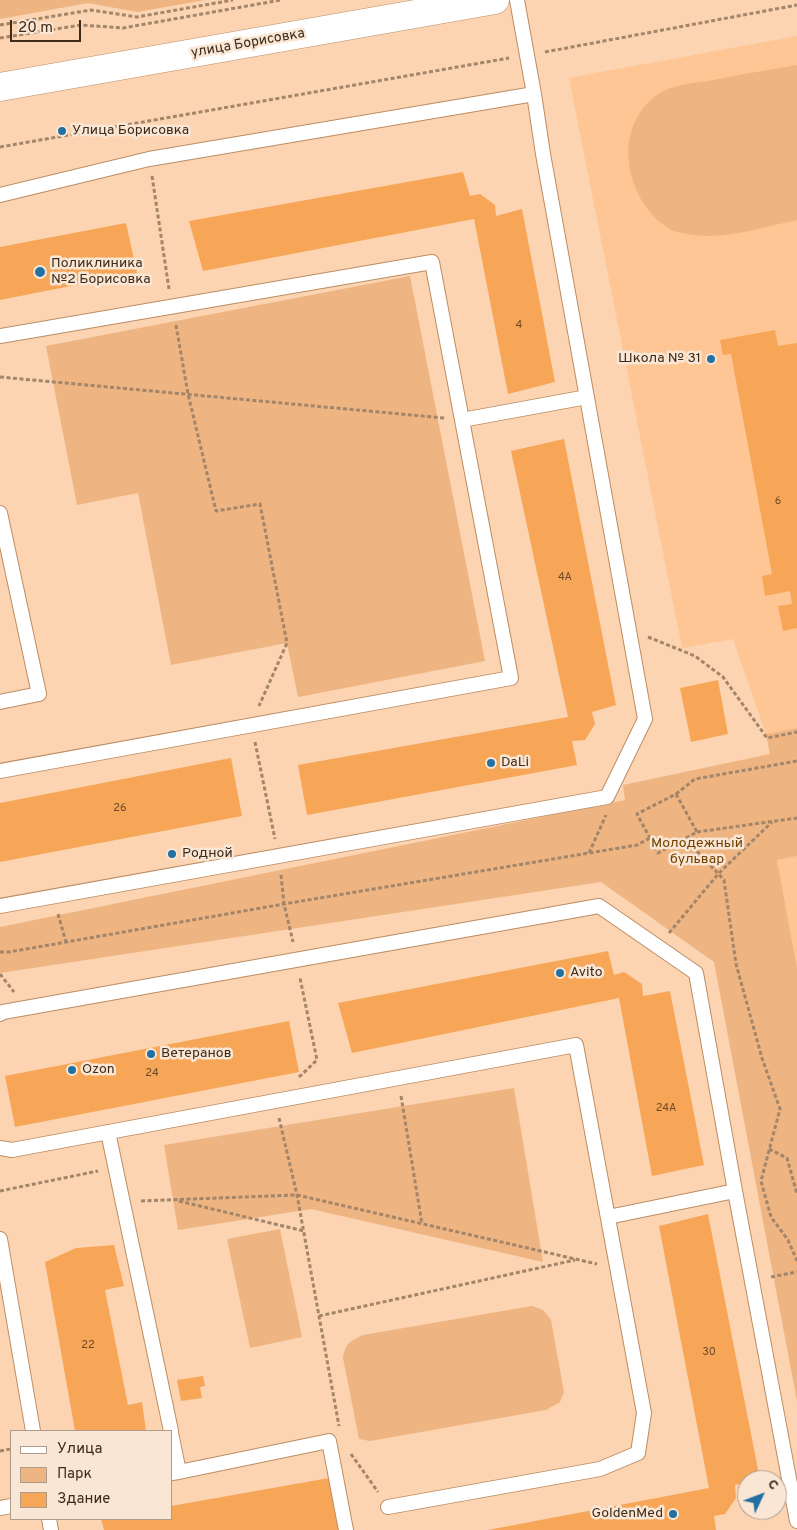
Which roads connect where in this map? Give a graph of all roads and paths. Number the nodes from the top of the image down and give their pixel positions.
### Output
1 (233, 0) edge
2 (281, 0) edge
3 (495, 0) edge
4 (517, 0) edge
5 (215, 2) edge
6 (797, 5) edge
7 (215, 12) junction
8 (0, 25) edge
9 (0, 38) edge
10 (527, 55) junction
11 (0, 87) edge
12 (534, 94) junction
13 (0, 147) edge
14 (0, 195) edge
15 (0, 336) edge
16 (0, 377) edge
17 (587, 396) junction
18 (462, 420) junction
19 (0, 513) edge
20 (629, 629) junction
21 (0, 702) edge
22 (797, 732) edge
23 (797, 761) edge
24 (0, 771) edge
25 (676, 794) junction
26 (797, 818) edge
27 (772, 822) junction
28 (697, 832) junction
29 (650, 838) junction
30 (681, 840) junction
31 (719, 873) junction
32 (44, 898) junction
33 (0, 906) edge
34 (66, 942) junction
35 (657, 947) junction
36 (0, 952) edge
37 (0, 1014) edge
38 (398, 1078) junction
39 (108, 1132) junction
40 (0, 1148) edge
41 (770, 1148) junction
42 (0, 1191) edge
43 (735, 1191) junction
44 (797, 1194) edge
45 (174, 1200) junction
46 (123, 1201) junction
47 (608, 1217) junction
48 (422, 1224) junction
49 (304, 1231) dead end
50 (0, 1239) edge
51 (578, 1259) junction
52 (797, 1260) edge
53 (617, 1268) junction
54 (797, 1272) edge
55 (752, 1280) junction
56 (319, 1316) dead end
57 (33, 1430) edge
58 (171, 1430) edge
59 (172, 1442) edge
60 (175, 1473) edge
61 (388, 1507) dead end
62 (797, 1520) edge
63 (346, 1530) edge

1 - 5 path
2 - 7 path
3 - 11 street, улица Борисовка
4 - 10 lane
5 - 7 path
5 - 8 path
6 - 10 path
7 - 9 path
10 - 12 lane
10 - 13 path
12 - 14 lane
12 - 17 lane
15 - 18 lane
16 - 18 path
17 - 18 lane
17 - 20 lane
18 - 24 lane
19 - 21 lane
20 - 22 path
20 - 32 lane
23 - 25 path
25 - 28 path
25 - 29 path
26 - 27 path
27 - 28 path
27 - 31 path
28 - 30 path
29 - 30 path
29 - 34 path
30 - 31 path
31 - 35 path
31 - 41 path
32 - 33 lane
32 - 34 path
34 - 36 path
35 - 37 lane
35 - 43 lane
38 - 39 lane
38 - 47 lane
38 - 48 path
39 - 40 lane
39 - 46 lane
41 - 44 path
41 - 52 path
42 - 46 path
43 - 47 lane
43 - 55 lane
45 - 46 path
45 - 48 path
45 - 49 path
46 - 58 lane
47 - 53 lane
48 - 51 path
50 - 57 lane
51 - 53 path
51 - 56 path
53 - 61 lane
54 - 55 path
55 - 62 lane
59 - 60 lane
60 - 63 lane

